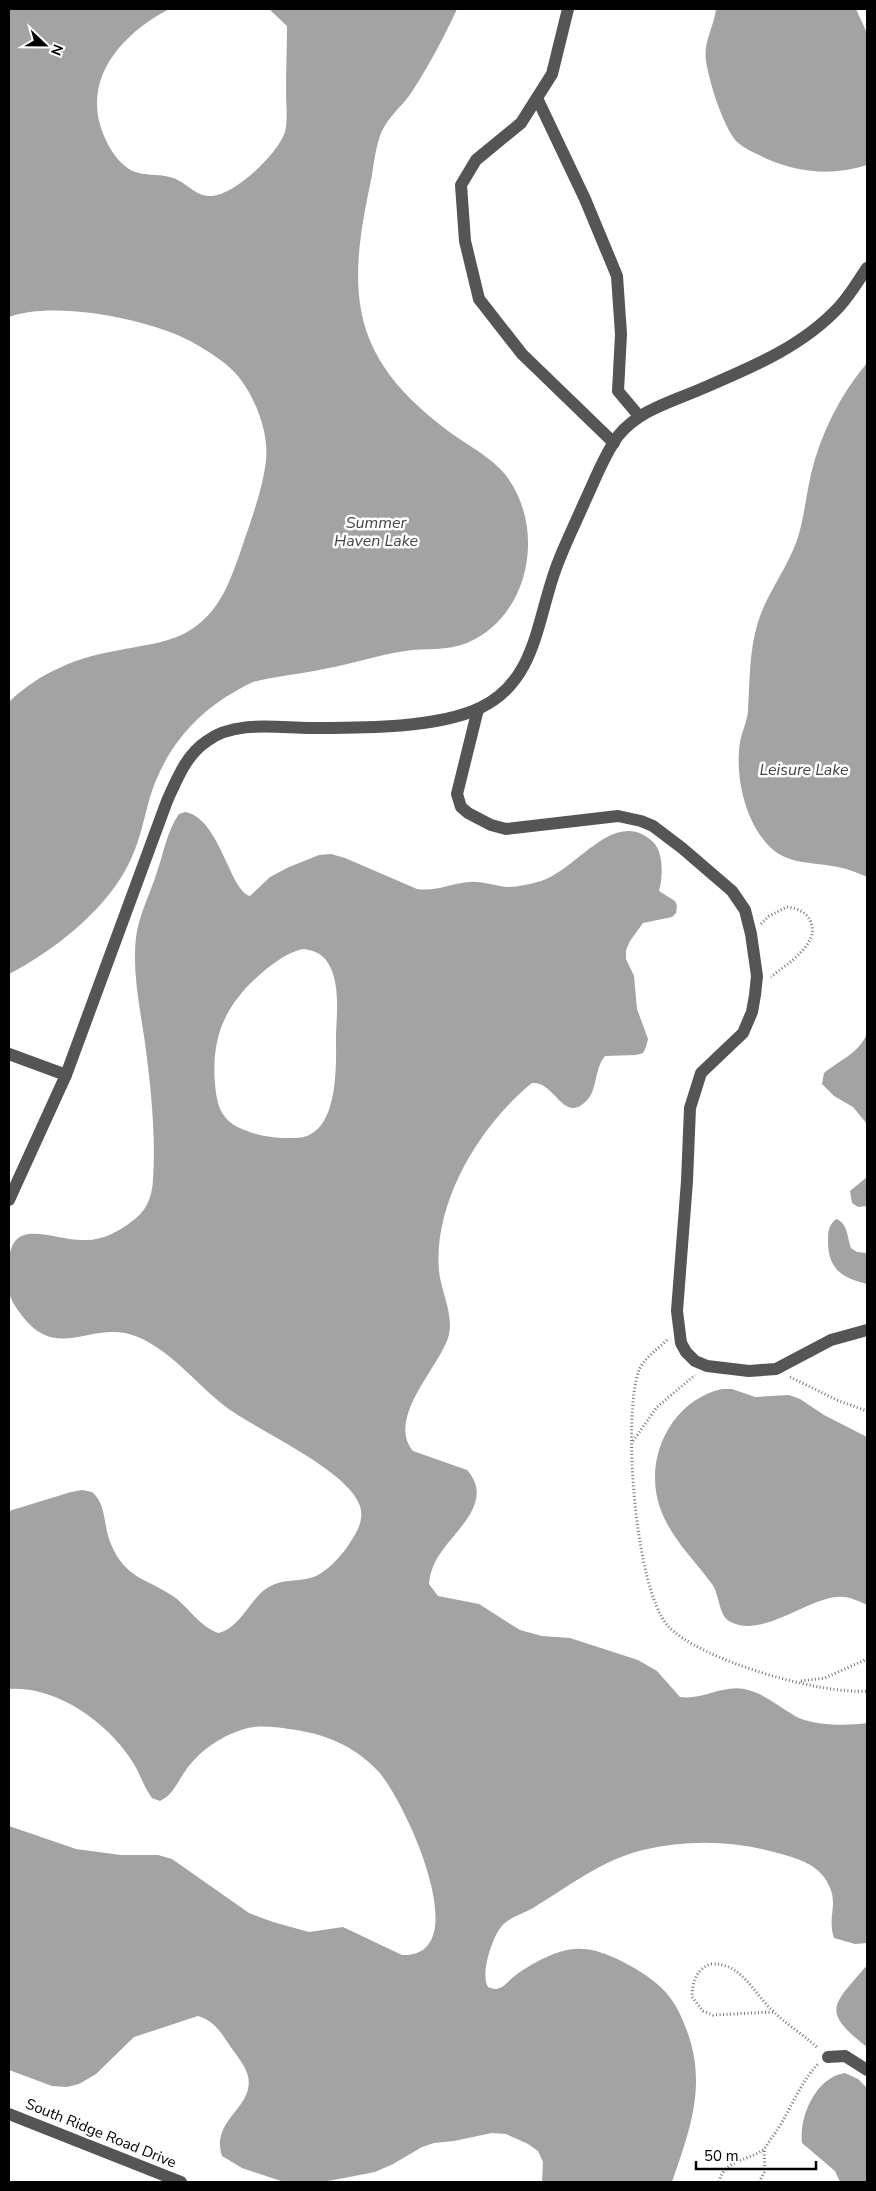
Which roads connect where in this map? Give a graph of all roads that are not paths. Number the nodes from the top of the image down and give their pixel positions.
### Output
1 (568, 9) edge
2 (537, 98) junction
3 (867, 268) edge
4 (639, 416) junction
5 (614, 443) junction
6 (478, 709) junction
7 (9, 1054) edge
8 (66, 1075) junction
9 (9, 1200) edge
10 (867, 1330) edge
11 (828, 2057) road end
12 (867, 2070) edge
13 (9, 2114) edge
14 (181, 2182) edge

1 - 2 street
2 - 4 street
2 - 5 street
3 - 4 street
4 - 5 street
5 - 6 street
6 - 8 street
6 - 10 street
7 - 8 street
8 - 9 street
11 - 12 street
13 - 14 street, South Ridge Road Drive

